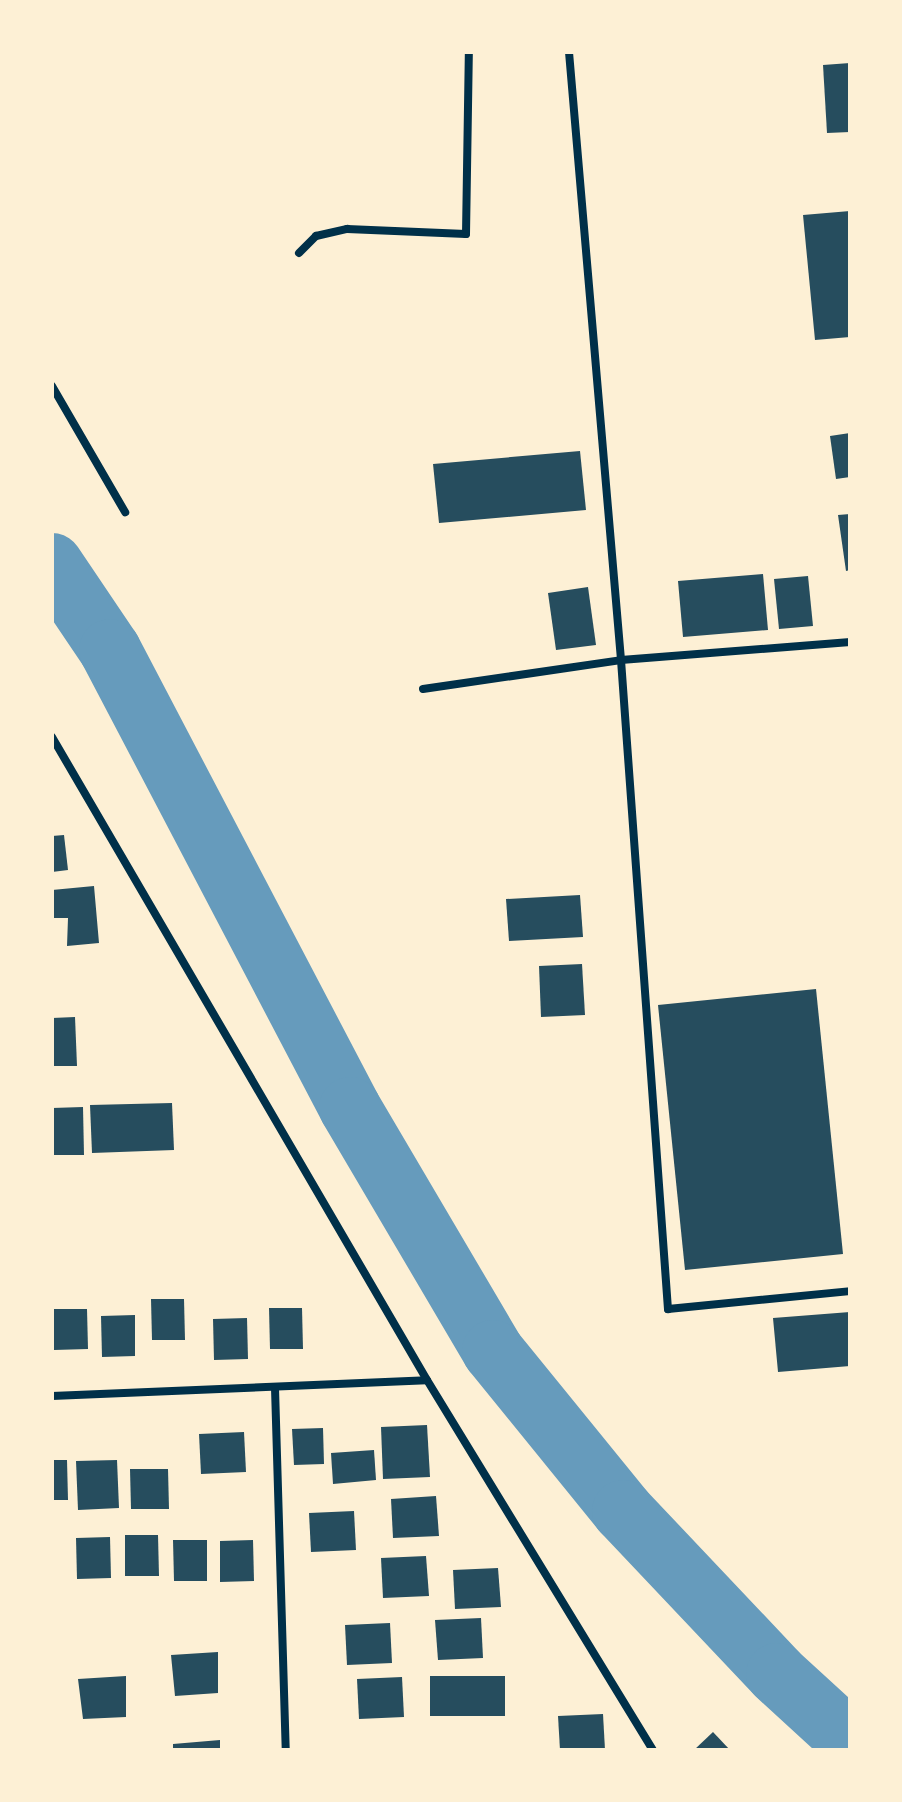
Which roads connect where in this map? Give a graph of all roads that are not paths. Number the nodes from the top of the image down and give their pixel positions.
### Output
1 (469, 52) edge
2 (569, 52) edge
3 (299, 253) dead end
4 (52, 386) edge
5 (125, 512) dead end
6 (850, 642) edge
7 (621, 660) junction
8 (423, 689) dead end
9 (52, 737) edge
10 (850, 1291) edge
11 (427, 1380) junction
12 (275, 1388) junction
13 (52, 1396) edge
14 (286, 1750) edge
15 (653, 1750) edge

1 - 3 street
2 - 7 street
4 - 5 street
6 - 7 street
7 - 8 street
7 - 10 street
9 - 11 street
11 - 12 street
11 - 15 street
12 - 13 street
12 - 14 street

